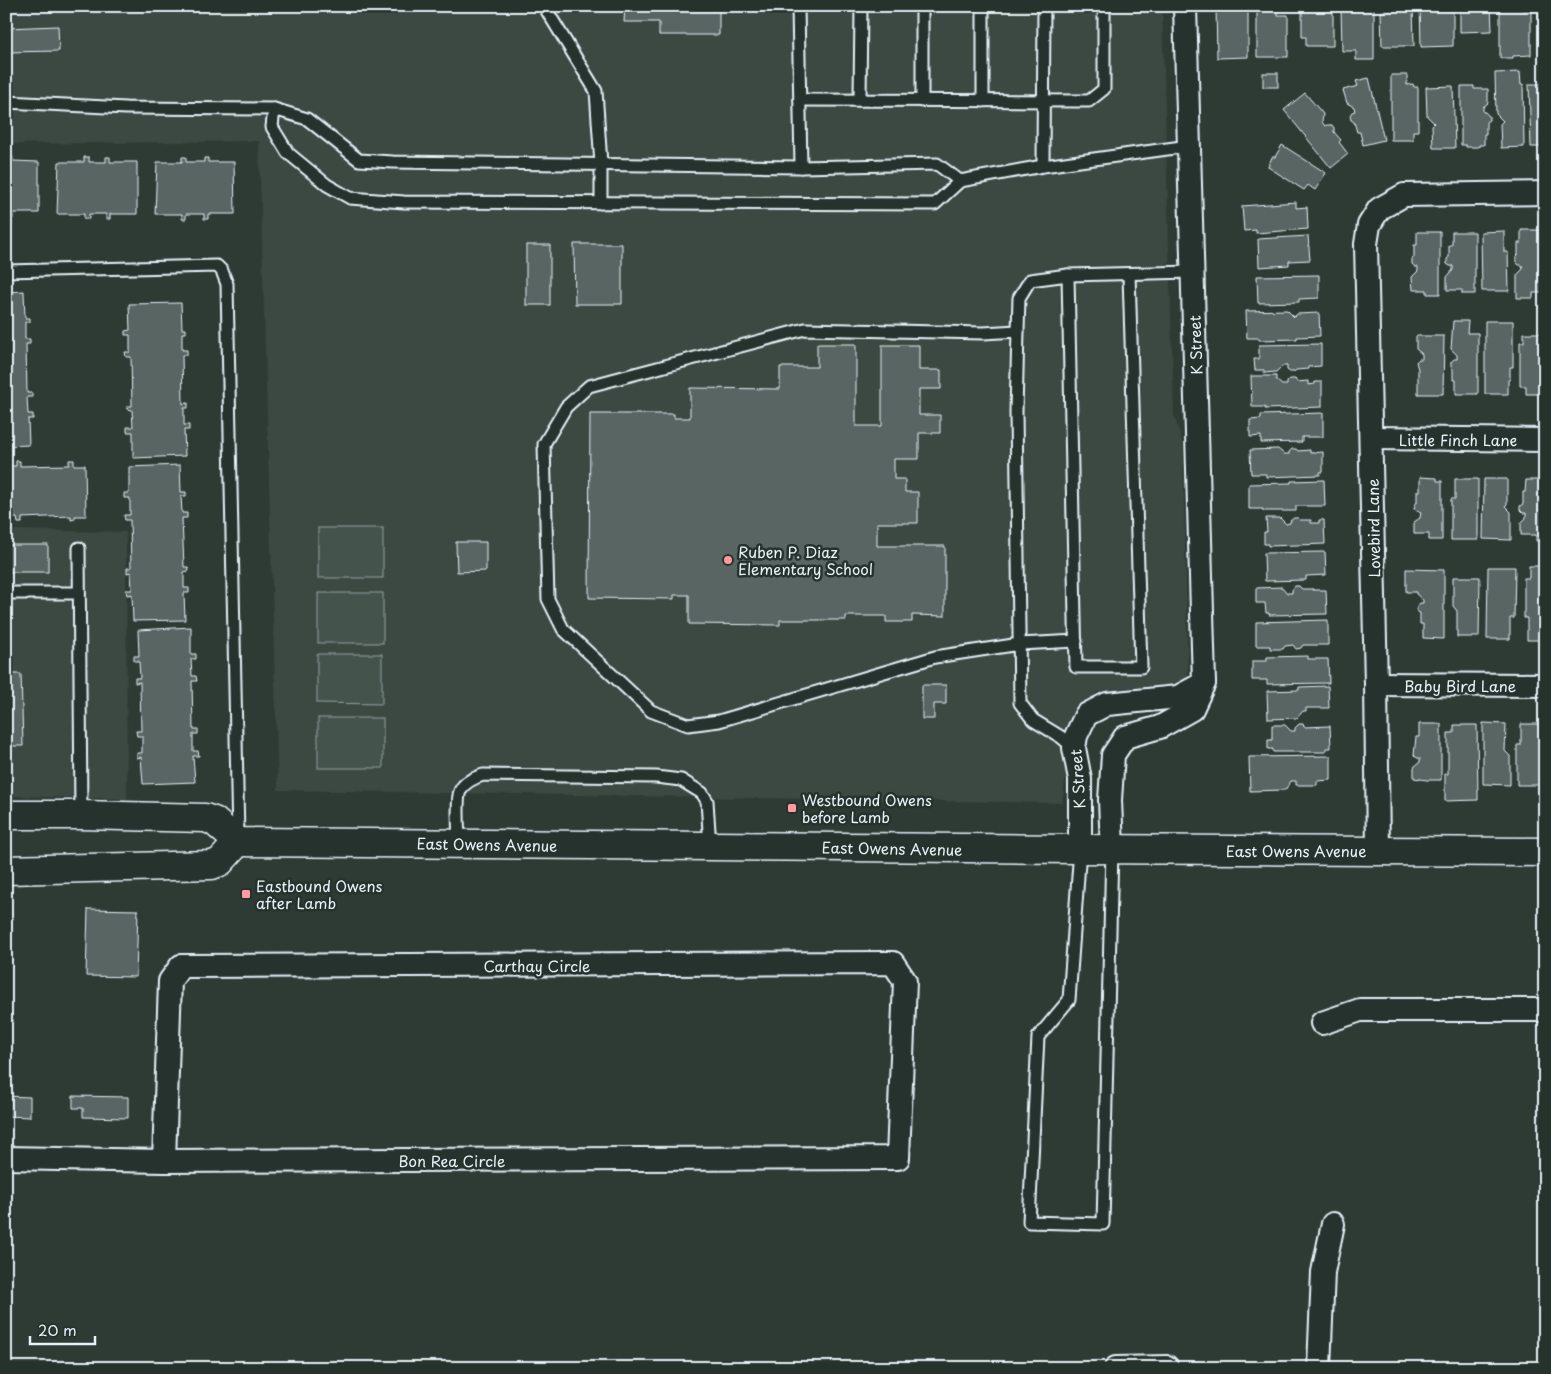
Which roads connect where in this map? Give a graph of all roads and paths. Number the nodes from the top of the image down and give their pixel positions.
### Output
1 (544, 6) edge
2 (798, 6) edge
3 (861, 6) edge
4 (922, 6) edge
5 (983, 6) edge
6 (1044, 6) edge
7 (1104, 6) edge
8 (1185, 6) edge
9 (800, 100) junction
10 (860, 100) junction
11 (922, 101) junction
12 (983, 101) junction
13 (1043, 101) junction
14 (6, 102) edge
15 (274, 109) junction
16 (1189, 146) junction
17 (601, 164) junction
18 (1042, 166) junction
19 (802, 167) junction
20 (960, 181) junction
21 (1545, 193) edge
22 (601, 203) junction
23 (6, 271) edge
24 (1193, 272) junction
25 (1129, 274) junction
26 (1068, 275) junction
27 (1018, 332) junction
28 (1371, 438) junction
29 (1545, 440) edge
30 (79, 548) dead end
31 (6, 593) edge
32 (79, 593) junction
33 (1076, 641) junction
34 (1020, 644) junction
35 (1204, 683) junction
36 (1376, 684) junction
37 (1545, 685) edge
38 (1074, 748) junction
39 (6, 815) edge
40 (81, 815) junction
41 (238, 842) junction
42 (459, 844) junction
43 (710, 846) junction
44 (1080, 849) junction
45 (1112, 849) junction
46 (1378, 851) junction
47 (1545, 852) edge
48 (6, 870) edge
49 (1545, 1010) edge
50 (1322, 1023) dead end
51 (6, 1158) edge
52 (898, 1158) joint
53 (164, 1161) junction
54 (1334, 1224) dead end
55 (1167, 1367) edge
56 (1116, 1368) edge
57 (1319, 1368) edge

1 - 17 lane
2 - 9 lane
3 - 10 lane
4 - 11 lane
5 - 12 lane
6 - 13 lane
7 - 13 lane
8 - 16 street, K Street
9 - 10 lane
9 - 19 lane
10 - 11 lane
11 - 12 lane
12 - 13 lane
13 - 18 lane
14 - 15 lane
15 - 17 lane
15 - 22 lane
16 - 18 lane
16 - 24 street, K Street
17 - 19 lane
17 - 22 lane
18 - 20 lane
19 - 20 lane
20 - 22 lane
21 - 28 street, Lovebird Lane
23 - 41 lane
24 - 25 lane
24 - 35 street, K Street
25 - 26 lane
25 - 33 lane
26 - 27 lane
26 - 33 lane
27 - 34 lane
27 - 34 lane
28 - 29 street, Little Finch Lane
28 - 36 street, Lovebird Lane
30 - 32 lane
31 - 32 lane
32 - 40 lane
33 - 34 lane
34 - 38 lane
35 - 38 street, K Street
35 - 45 street, K Street
36 - 37 street, Baby Bird Lane
36 - 46 street, Lovebird Lane
38 - 44 street, K Street
39 - 40 main road
40 - 41 main road
41 - 42 main road, East Owens Avenue
41 - 48 main road
42 - 43 main road, East Owens Avenue
42 - 43 lane
43 - 44 main road, East Owens Avenue
44 - 45 main road, East Owens Avenue
44 - 45 lane
45 - 46 main road, East Owens Avenue
46 - 47 main road, East Owens Avenue
49 - 50 street
51 - 53 street, Bon Rea Circle
52 - 53 street, Bon Rea Circle
52 - 53 street, Carthay Circle
54 - 57 street
55 - 56 street

